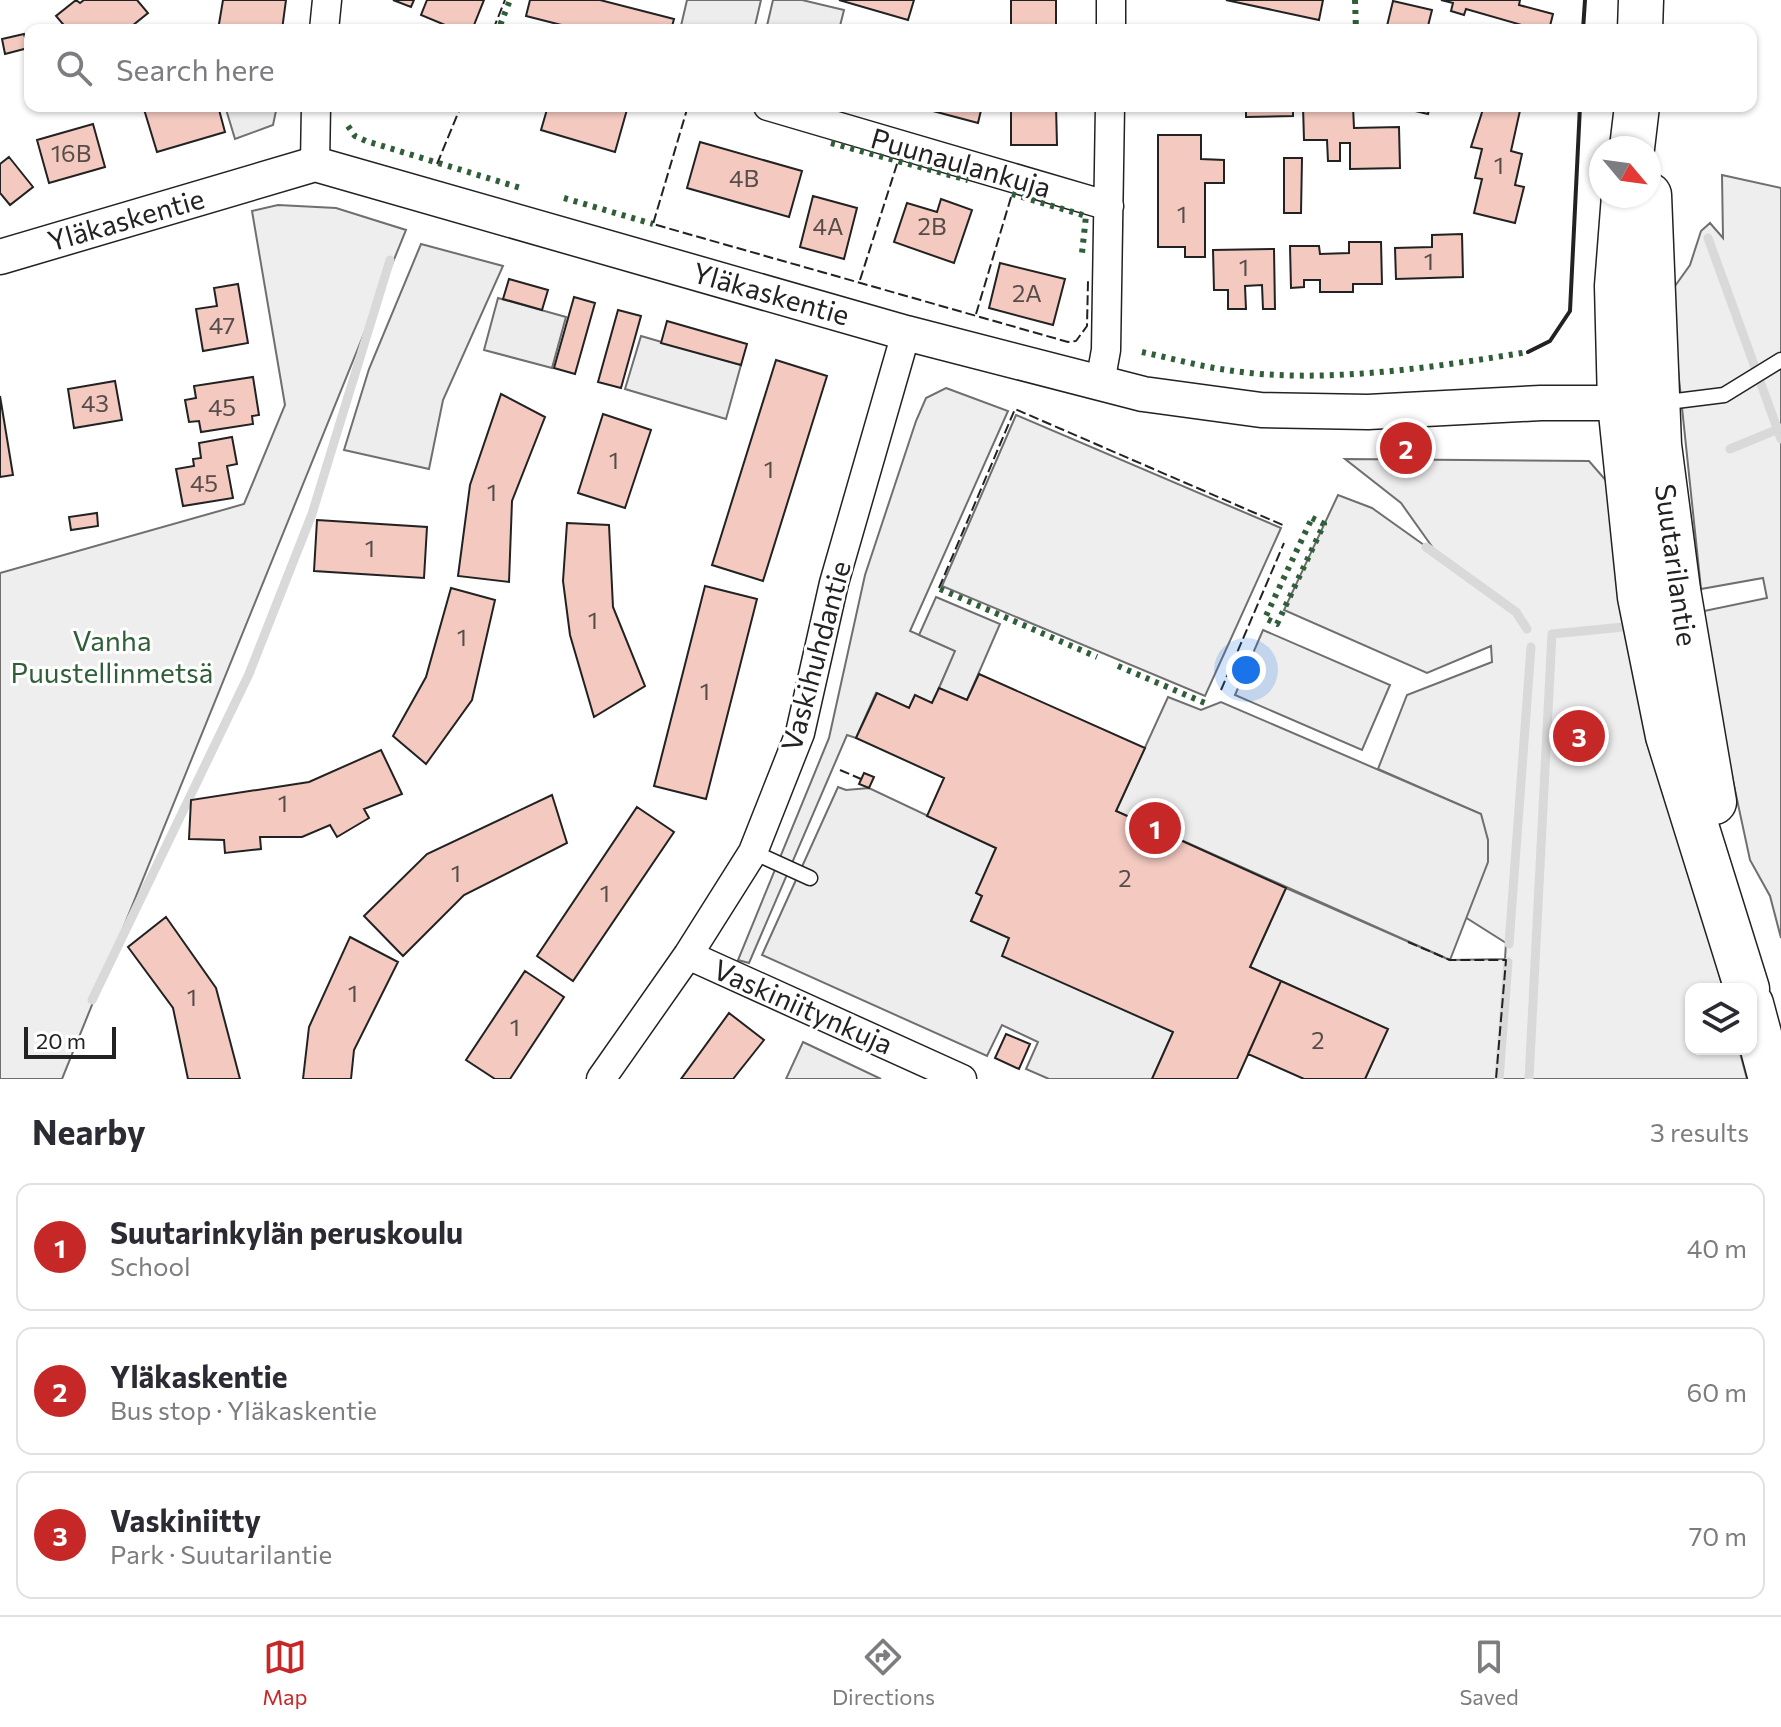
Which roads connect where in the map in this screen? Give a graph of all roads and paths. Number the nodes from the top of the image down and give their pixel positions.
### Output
1 (327, 0) edge
2 (1111, 0) edge
3 (1641, 0) edge
4 (325, 24) edge
5 (1111, 24) edge
6 (1640, 24) edge
7 (316, 112) edge
8 (788, 112) edge
9 (1110, 112) edge
10 (315, 164) junction
11 (1109, 206) junction
12 (1623, 208) edge
13 (1648, 208) edge
14 (0, 257) edge
15 (906, 333) junction
16 (1778, 362) edge
17 (1100, 383) junction
18 (1638, 403) junction
19 (753, 852) junction
20 (810, 878) dead end
21 (688, 955) junction
22 (1745, 983) edge
23 (1757, 1026) edge
24 (601, 1079) edge
25 (962, 1079) edge
26 (1771, 1079) edge

1 - 4 street
2 - 5 street
3 - 6 main road
7 - 10 street
8 - 11 street, Puunaulankuja
9 - 11 street
10 - 14 street, Yläkaskentie
10 - 15 street, Yläkaskentie
11 - 17 street
12 - 18 main road, Suutarilantie
13 - 18 main road, Suutarilantie
15 - 17 street, Yläkaskentie
15 - 19 street, Vaskihuhdantie
16 - 18 lane
17 - 18 street, Yläkaskentie
18 - 22 main road, Suutarilantie
19 - 20 lane
19 - 21 street, Vaskihuhdantie
21 - 24 street, Vaskihuhdantie
21 - 25 street, Vaskiniitynkuja
23 - 26 main road

